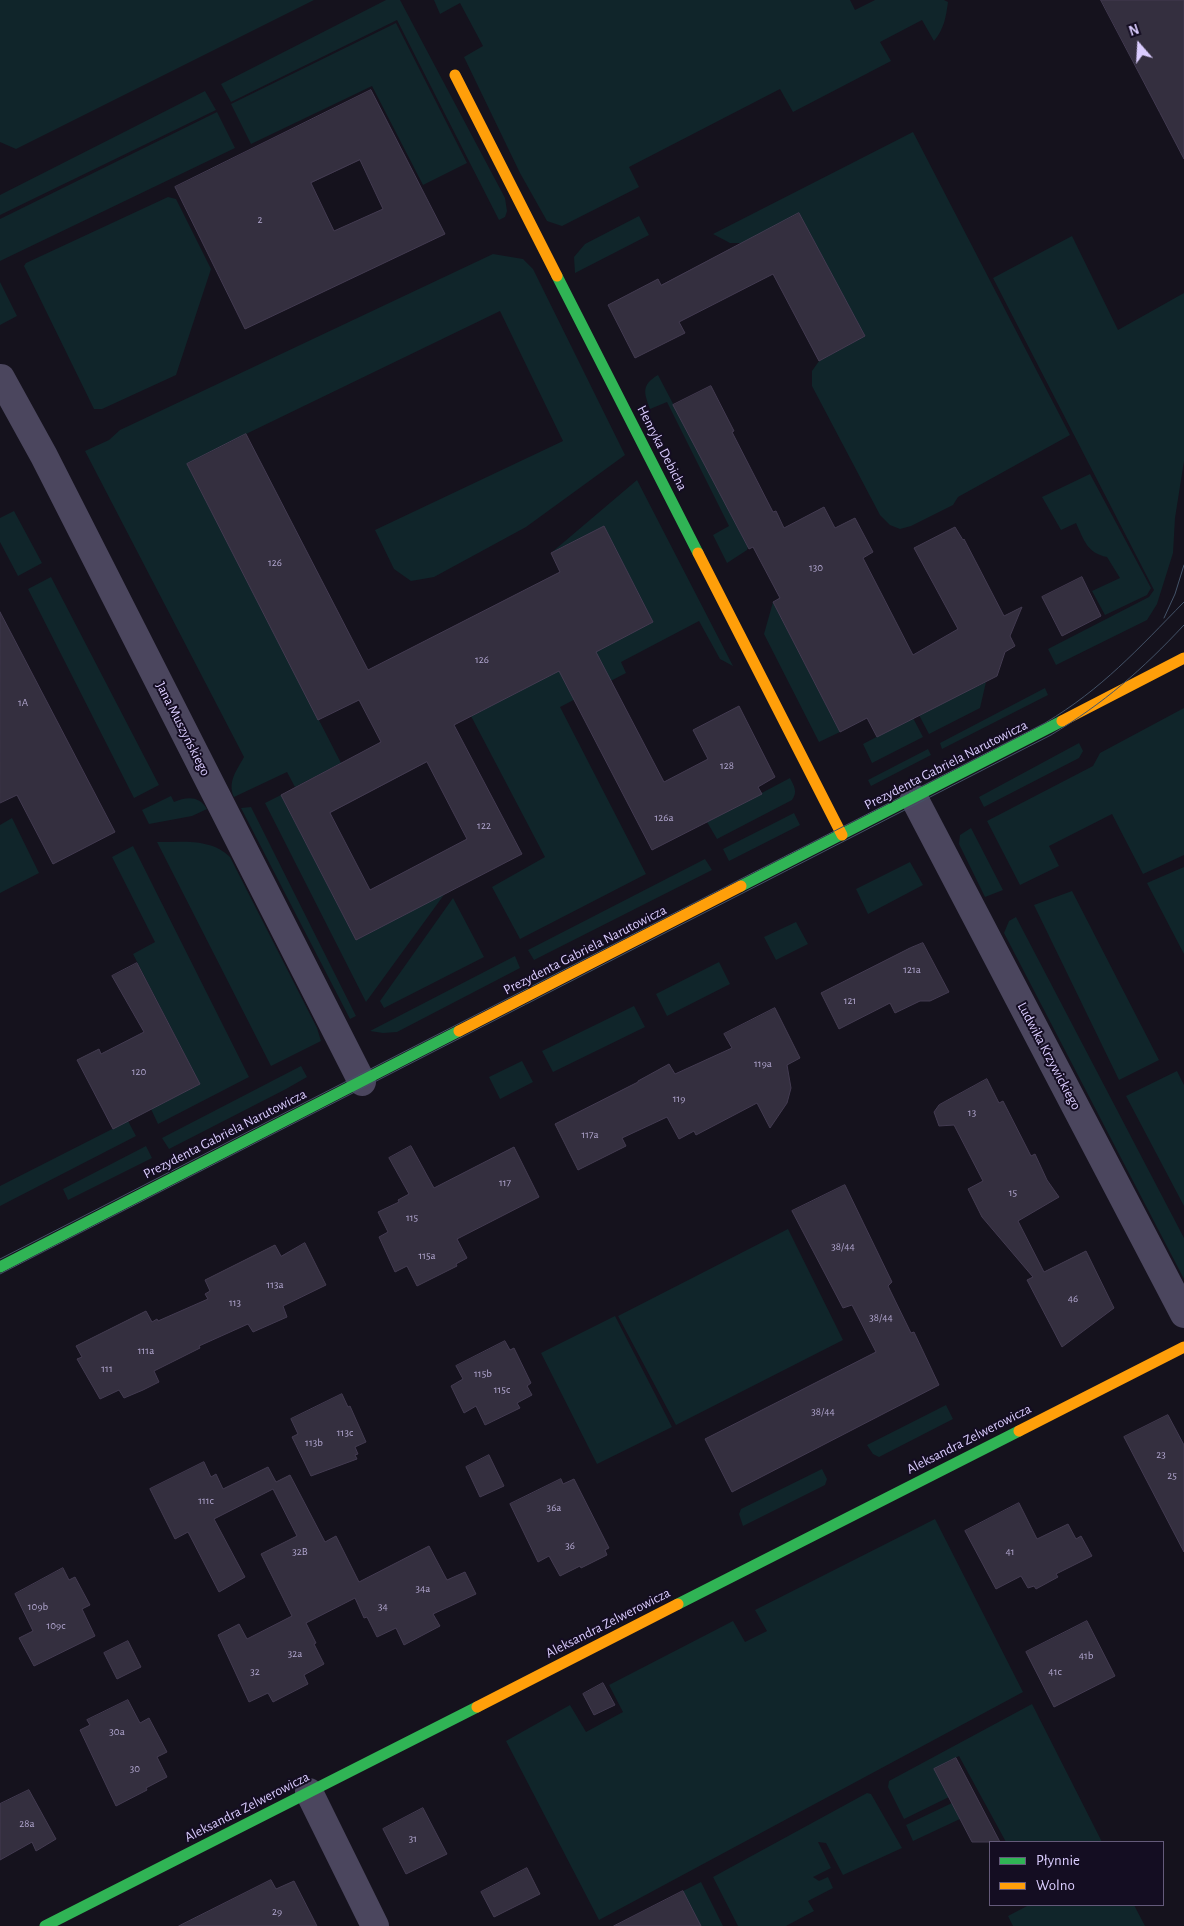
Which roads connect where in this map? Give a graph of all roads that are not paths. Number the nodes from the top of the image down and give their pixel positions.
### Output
1 (455, 75) dead end
2 (2, 378) dead end
3 (1184, 658) edge
4 (914, 798) junction
5 (842, 835) junction
6 (362, 1082) junction
7 (0, 1267) edge
8 (1184, 1314) edge
9 (1184, 1347) edge
10 (309, 1792) junction
11 (45, 1926) edge
12 (375, 1926) edge

1 - 5 street, Henryka Debicha
2 - 6 street, Jana Muszyńskiego
3 - 4 street, Prezydenta Gabriela Narutowicza
4 - 5 street, Prezydenta Gabriela Narutowicza
4 - 8 street, Ludwika Krzywickiego
5 - 6 street, Prezydenta Gabriela Narutowicza
6 - 7 street, Prezydenta Gabriela Narutowicza
9 - 10 street, Aleksandra Zelwerowicza
10 - 11 street, Aleksandra Zelwerowicza
10 - 12 street

